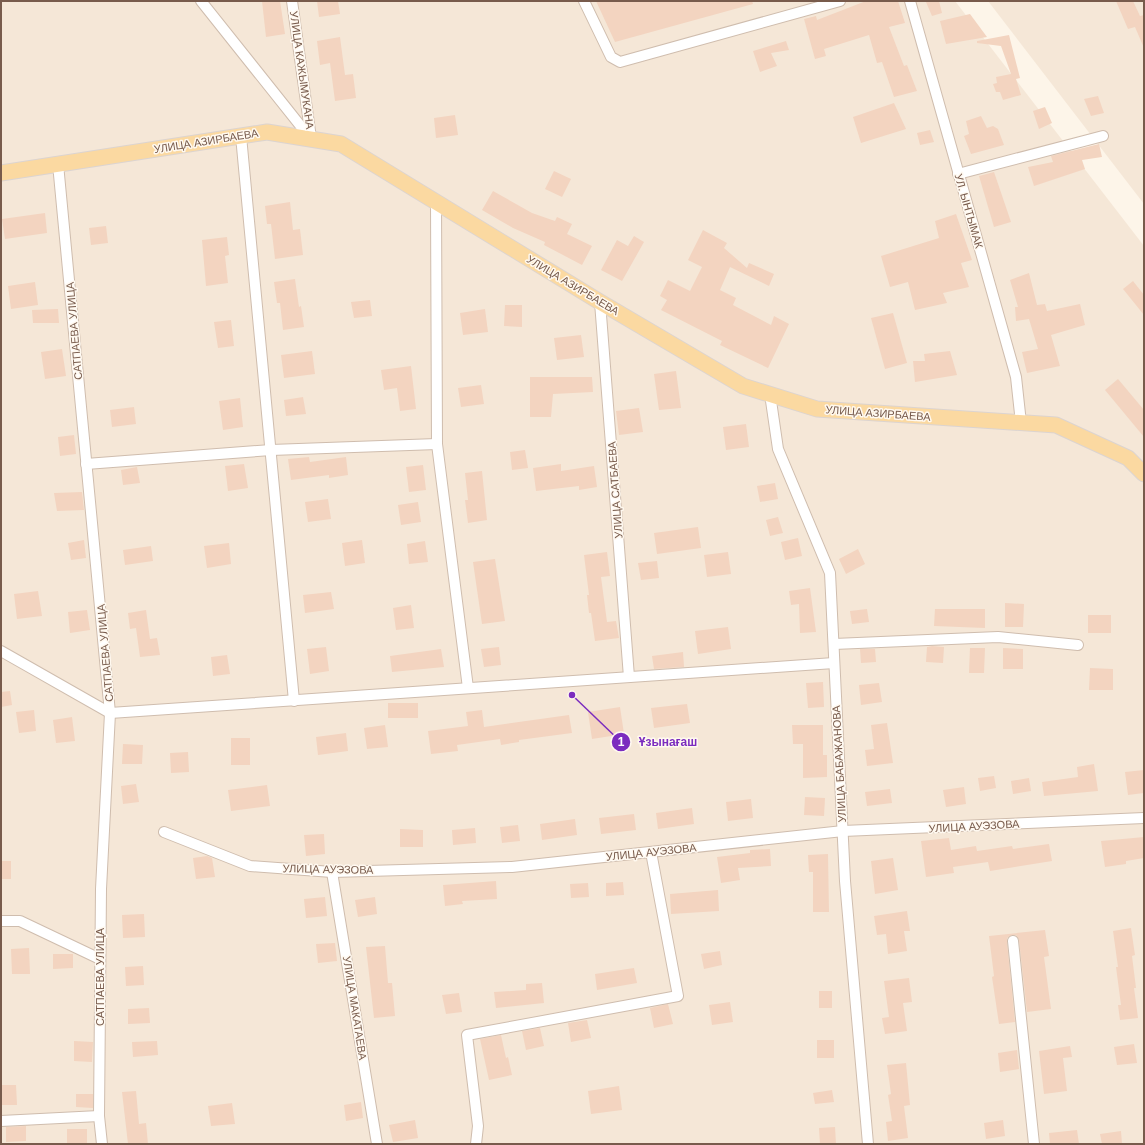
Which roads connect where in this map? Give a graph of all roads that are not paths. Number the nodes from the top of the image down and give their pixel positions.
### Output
1 (201, 1) edge
2 (292, 1) edge
3 (584, 1) edge
4 (840, 1) edge
5 (910, 1) edge
6 (241, 136) junction
7 (1102, 136) dead end
8 (311, 139) junction
9 (58, 164) junction
10 (1, 173) edge
11 (958, 174) junction
12 (436, 201) junction
13 (600, 302) junction
14 (770, 394) junction
15 (1021, 423) junction
16 (437, 444) junction
17 (271, 450) junction
18 (86, 464) junction
19 (1144, 474) edge
20 (834, 644) junction
21 (1078, 645) dead end
22 (1, 651) edge
23 (834, 663) junction
24 (629, 677) junction
25 (468, 688) junction
26 (294, 701) junction
27 (110, 713) junction
28 (1144, 818) edge
29 (843, 831) junction
30 (164, 832) dead end
31 (651, 852) junction
32 (332, 872) junction
33 (1, 921) edge
34 (1013, 941) dead end
35 (100, 959) junction
36 (100, 1116) junction
37 (1, 1121) edge
38 (102, 1144) edge
39 (377, 1144) edge
40 (476, 1144) edge
41 (868, 1144) edge
42 (1034, 1144) edge

1 - 8 street
2 - 8 street, УЛИЦА КАЖЫМУКАНА
3 - 4 street
5 - 11 street, УЛ. ЫНТЫМАК
6 - 8 main road, УЛИЦА АЗИРБАЕВА
6 - 9 main road, УЛИЦА АЗИРБАЕВА
6 - 17 street
7 - 11 street
8 - 12 main road, УЛИЦА АЗИРБАЕВА
9 - 10 main road, УЛИЦА АЗИРБАЕВА
9 - 18 street, САТПАЕВА УЛИЦА
11 - 15 street, УЛ. ЫНТЫМАК
12 - 13 main road, УЛИЦА АЗИРБАЕВА
12 - 16 street
13 - 14 main road, УЛИЦА АЗИРБАЕВА
13 - 24 street, УЛИЦА САТБАЕВА
14 - 15 main road, УЛИЦА АЗИРБАЕВА
14 - 20 street, УЛИЦА БАБАЖАНОВА
15 - 19 main road, УЛИЦА АЗИРБАЕВА
16 - 17 street
16 - 25 street
17 - 18 street
17 - 26 street
18 - 27 street, САТПАЕВА УЛИЦА
20 - 21 street
20 - 23 street, УЛИЦА БАБАЖАНОВА
22 - 27 street
23 - 24 street
23 - 29 street, УЛИЦА БАБАЖАНОВА
24 - 25 street
25 - 26 street
26 - 27 street
27 - 35 street, САТПАЕВА УЛИЦА
28 - 29 street, УЛИЦА АУЭЗОВА
29 - 31 street, УЛИЦА АУЭЗОВА
29 - 41 street, УЛИЦА БАБАЖАНОВА
30 - 32 street, УЛИЦА АУЭЗОВА
31 - 32 street, УЛИЦА АУЭЗОВА
31 - 40 street
32 - 39 street, УЛИЦА МАКАТАЕВА
33 - 35 street
34 - 42 street
35 - 36 street, САТПАЕВА УЛИЦА
36 - 37 street
36 - 38 street, САТПАЕВА УЛИЦА

